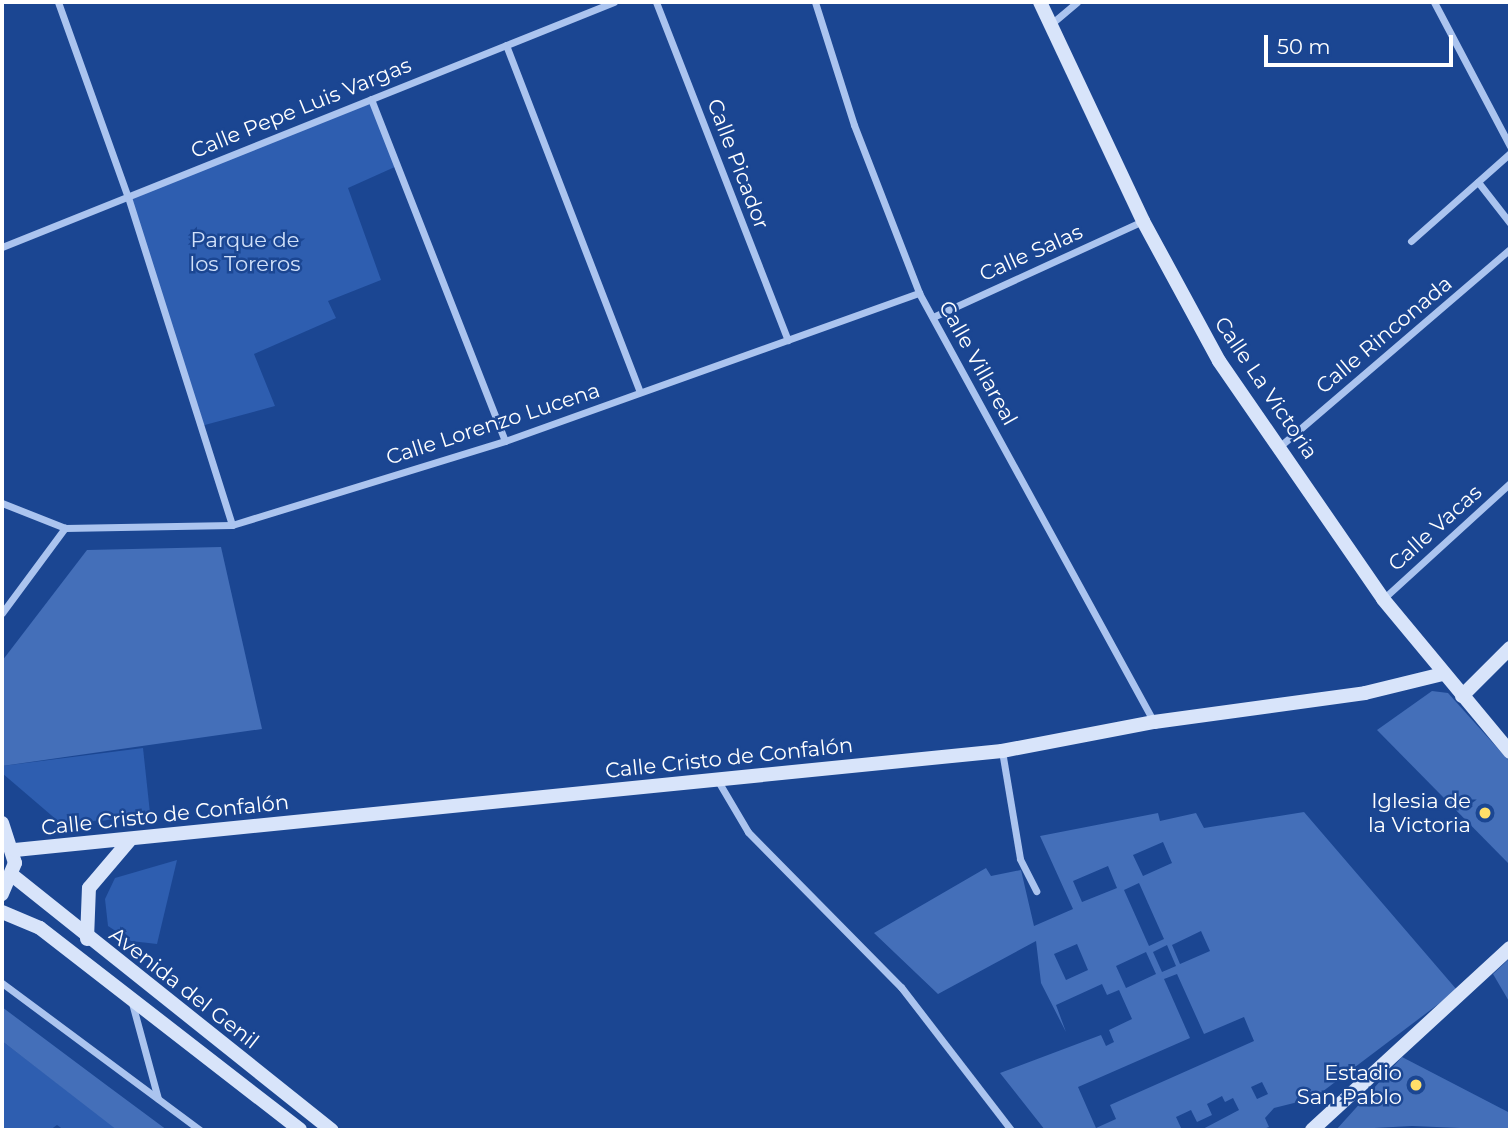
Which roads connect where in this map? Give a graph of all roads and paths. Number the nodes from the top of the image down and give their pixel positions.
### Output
1 (59, 2) edge
2 (614, 2) edge
3 (656, 2) edge
4 (815, 2) edge
5 (1040, 2) edge
6 (1077, 2) edge
7 (1434, 2) edge
8 (1051, 25) junction
9 (506, 45) junction
10 (371, 99) junction
11 (1510, 146) edge
12 (1510, 153) edge
13 (1478, 182) junction
14 (128, 197) junction
15 (1143, 221) junction
16 (1510, 223) edge
17 (1410, 242) dead end
18 (2, 247) edge
19 (1510, 252) edge
20 (919, 293) junction
21 (933, 317) junction
22 (788, 340) junction
23 (640, 392) junction
24 (505, 441) junction
25 (1279, 447) junction
26 (1510, 483) edge
27 (2, 503) edge
28 (232, 525) junction
29 (65, 528) junction
30 (1383, 599) junction
31 (2, 614) edge
32 (1510, 648) edge
33 (1443, 674) junction
34 (1462, 696) junction
35 (1154, 722) junction
36 (1002, 751) junction
37 (1510, 752) edge
38 (718, 781) junction
39 (2, 823) edge
40 (130, 841) junction
41 (15, 850) junction
42 (12, 875) junction
43 (1036, 891) dead end
44 (2, 894) edge
45 (2, 912) edge
46 (87, 939) junction
47 (1510, 948) edge
48 (2, 983) edge
49 (131, 999) junction
50 (158, 1099) junction
51 (200, 1130) edge
52 (300, 1130) edge
53 (332, 1130) edge
54 (1011, 1130) edge
55 (1312, 1130) edge

1 - 14 street
2 - 9 street, Calle Pepe Luis Vargas
3 - 22 street, Calle Picador
4 - 20 street, Calle Villareal
5 - 8 street, Calle La Victoria
6 - 8 street
7 - 11 street
8 - 15 street, Calle La Victoria
9 - 10 street, Calle Pepe Luis Vargas
9 - 23 street
10 - 14 street, Calle Pepe Luis Vargas
10 - 24 street
12 - 13 street
13 - 16 street
13 - 17 street
14 - 18 street, Calle Pepe Luis Vargas
14 - 28 street
15 - 21 street, Calle Salas
15 - 25 street, Calle La Victoria
19 - 25 street, Calle Rinconada
20 - 21 street, Calle Villareal
20 - 22 street, Calle Lorenzo Lucena
21 - 35 street, Calle Villareal
22 - 23 street, Calle Lorenzo Lucena
23 - 24 street, Calle Lorenzo Lucena
24 - 28 street, Calle Lorenzo Lucena
25 - 30 street, Calle La Victoria
26 - 30 street, Calle Vacas
27 - 29 street
28 - 29 street, Calle Lorenzo Lucena
29 - 31 street
30 - 33 street, Calle La Victoria
32 - 34 street
33 - 34 street, Calle La Victoria
33 - 35 street, Calle Cristo de Confalón
34 - 37 street, Calle La Victoria
35 - 36 street, Calle Cristo de Confalón
36 - 38 street, Calle Cristo de Confalón
36 - 43 street
38 - 40 street, Calle Cristo de Confalón
38 - 54 street
39 - 41 street
40 - 41 street, Calle Cristo de Confalón
40 - 46 street
41 - 42 street
42 - 44 street
42 - 46 street, Avenida del Genil
45 - 49 street, Avenida del Genil
46 - 53 street, Avenida del Genil
47 - 55 street
48 - 50 street
49 - 50 street, Avenida del Genil
49 - 52 street, Avenida del Genil
50 - 51 street

